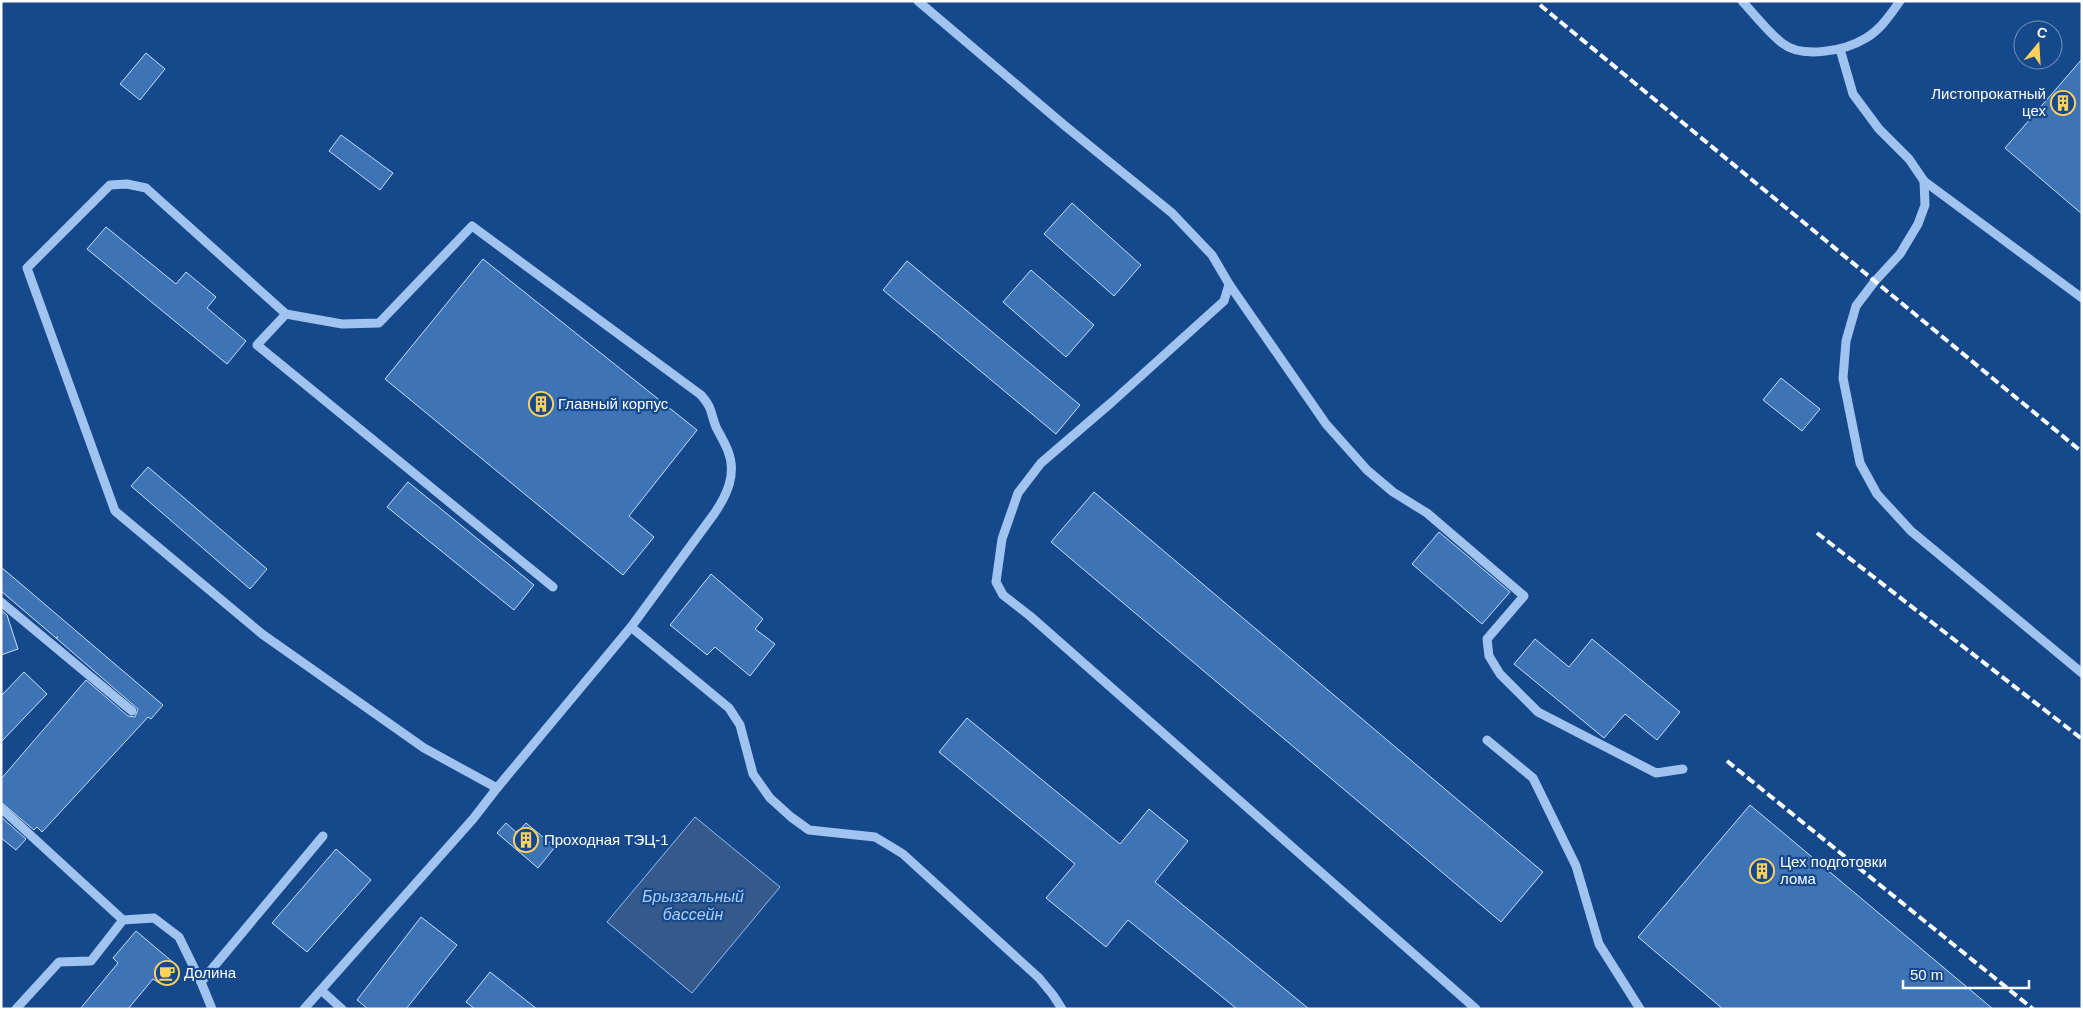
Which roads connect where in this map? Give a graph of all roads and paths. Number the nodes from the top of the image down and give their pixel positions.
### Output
1 (918, 1) edge
2 (1742, 1) edge
3 (1900, 1) edge
4 (1840, 49) junction
5 (1924, 181) junction
6 (1230, 284) junction
7 (2082, 298) edge
8 (286, 314) junction
9 (553, 587) dead end
10 (1, 602) edge
11 (631, 627) junction
12 (2082, 672) edge
13 (132, 711) dead end
14 (1486, 740) dead end
15 (1683, 769) dead end
16 (497, 788) junction
17 (1, 808) edge
18 (323, 836) dead end
19 (123, 920) junction
20 (200, 982) junction
21 (320, 990) junction
22 (16, 1009) edge
23 (212, 1009) edge
24 (304, 1009) edge
25 (342, 1009) edge
26 (1062, 1009) edge
27 (1476, 1009) edge
28 (1640, 1009) edge

1 - 6 lane
2 - 4 lane
3 - 4 lane
4 - 5 lane
5 - 7 lane
5 - 12 lane
6 - 15 lane
6 - 27 lane
8 - 9 lane
8 - 11 lane
8 - 16 lane
10 - 13 lane
11 - 16 lane
11 - 26 lane
14 - 28 lane
16 - 21 lane
17 - 19 lane
18 - 20 lane
19 - 20 lane
19 - 22 lane
20 - 23 lane
21 - 24 lane
21 - 25 lane

